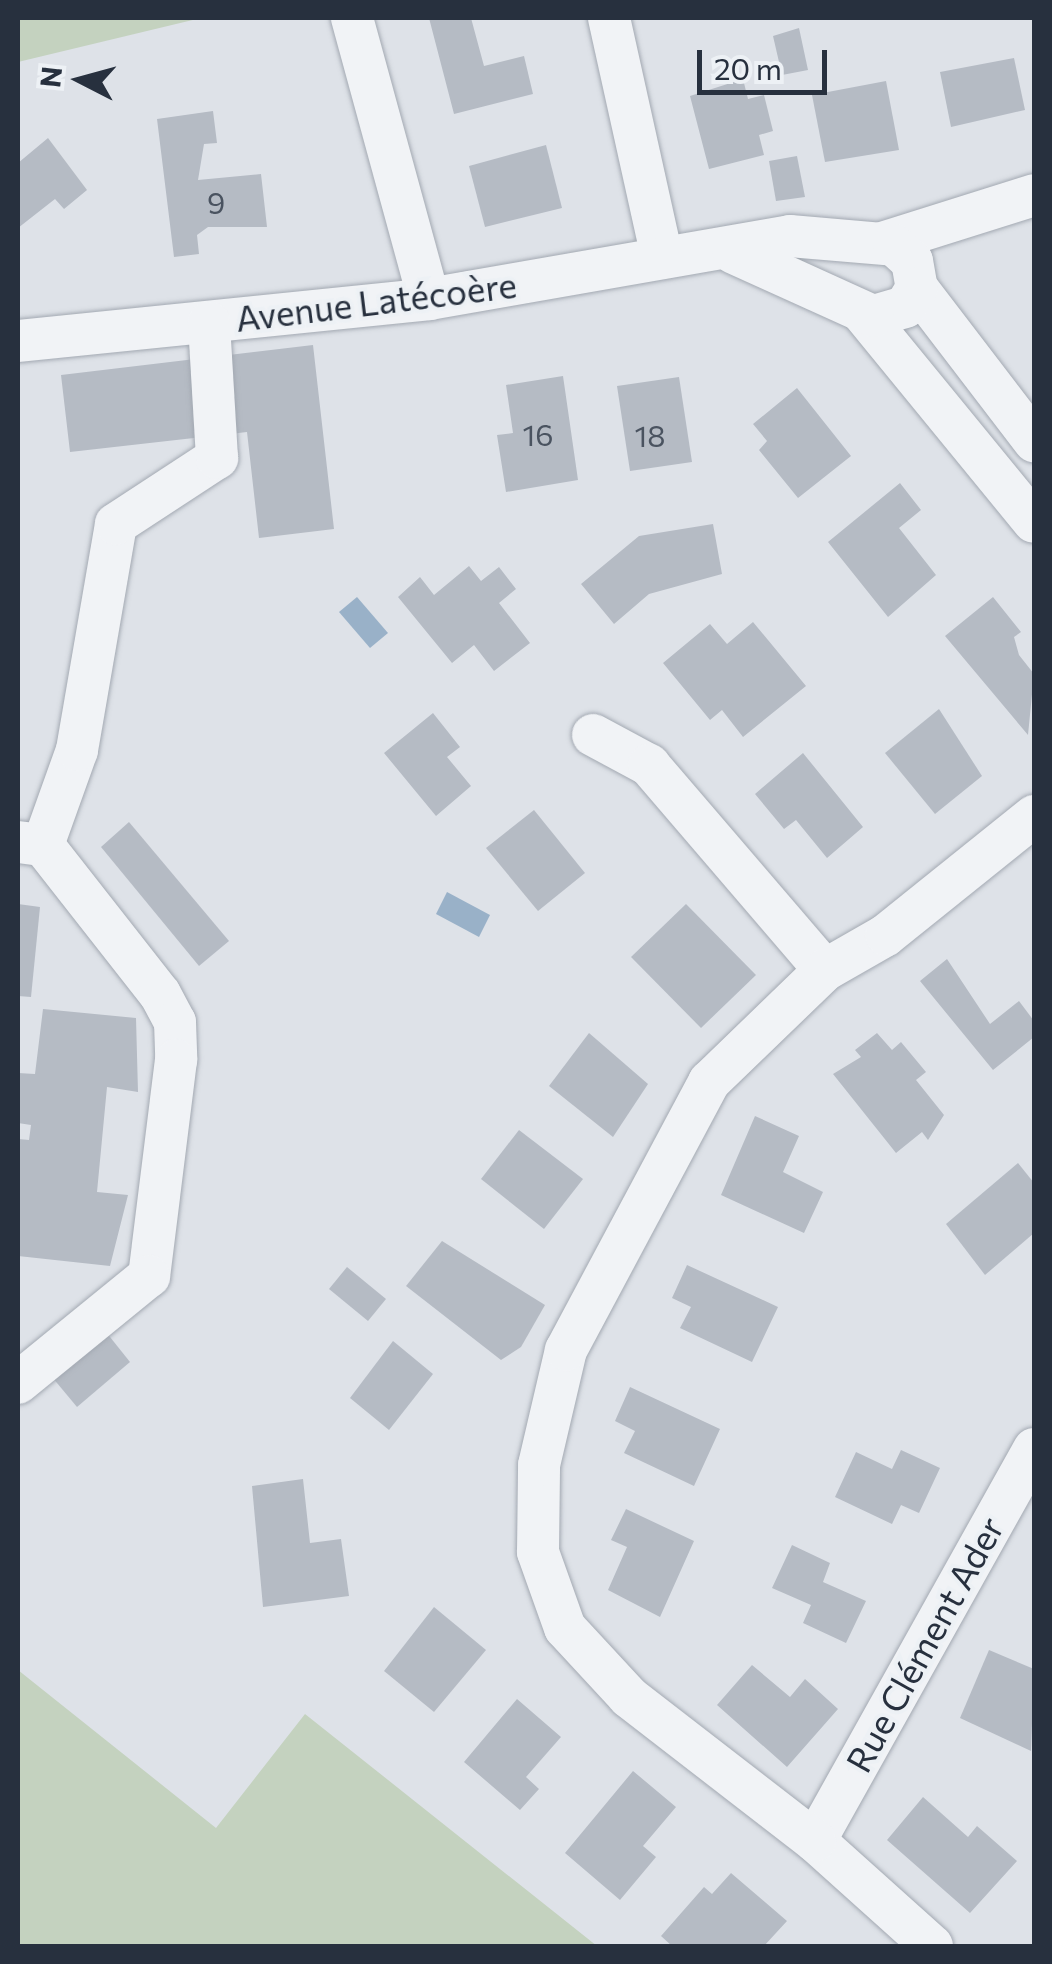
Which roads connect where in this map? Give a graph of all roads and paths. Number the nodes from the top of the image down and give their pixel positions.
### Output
1 (352, 18) edge
2 (609, 18) edge
3 (1034, 195) edge
4 (989, 212) junction
5 (878, 243) junction
6 (734, 253) junction
7 (662, 257) junction
8 (917, 286) junction
9 (429, 299) junction
10 (857, 307) junction
11 (209, 322) junction
12 (18, 341) edge
13 (1034, 441) edge
14 (1034, 522) edge
15 (593, 734) dead end
16 (1034, 816) edge
17 (30, 844) edge
18 (825, 970) junction
19 (18, 1383) edge
20 (1034, 1449) edge
21 (815, 1840) junction
22 (932, 1946) edge

1 - 9 street
2 - 7 street
3 - 4 street, Avenue Latécoère
4 - 5 street, Avenue Latécoère
4 - 8 street, Avenue Latécoère
5 - 6 street, Avenue Latécoère
5 - 8 street
5 - 10 street
6 - 7 street, Avenue Latécoère
6 - 10 street, Avenue Latécoère
7 - 9 street, Avenue Latécoère
8 - 10 street, Avenue Latécoère
8 - 13 street
9 - 11 street, Avenue Latécoère
10 - 14 street
11 - 12 street, Avenue Latécoère
11 - 17 street
15 - 18 street
16 - 18 street
17 - 19 street
18 - 21 street
20 - 21 street, Rue Clément Ader
21 - 22 street

